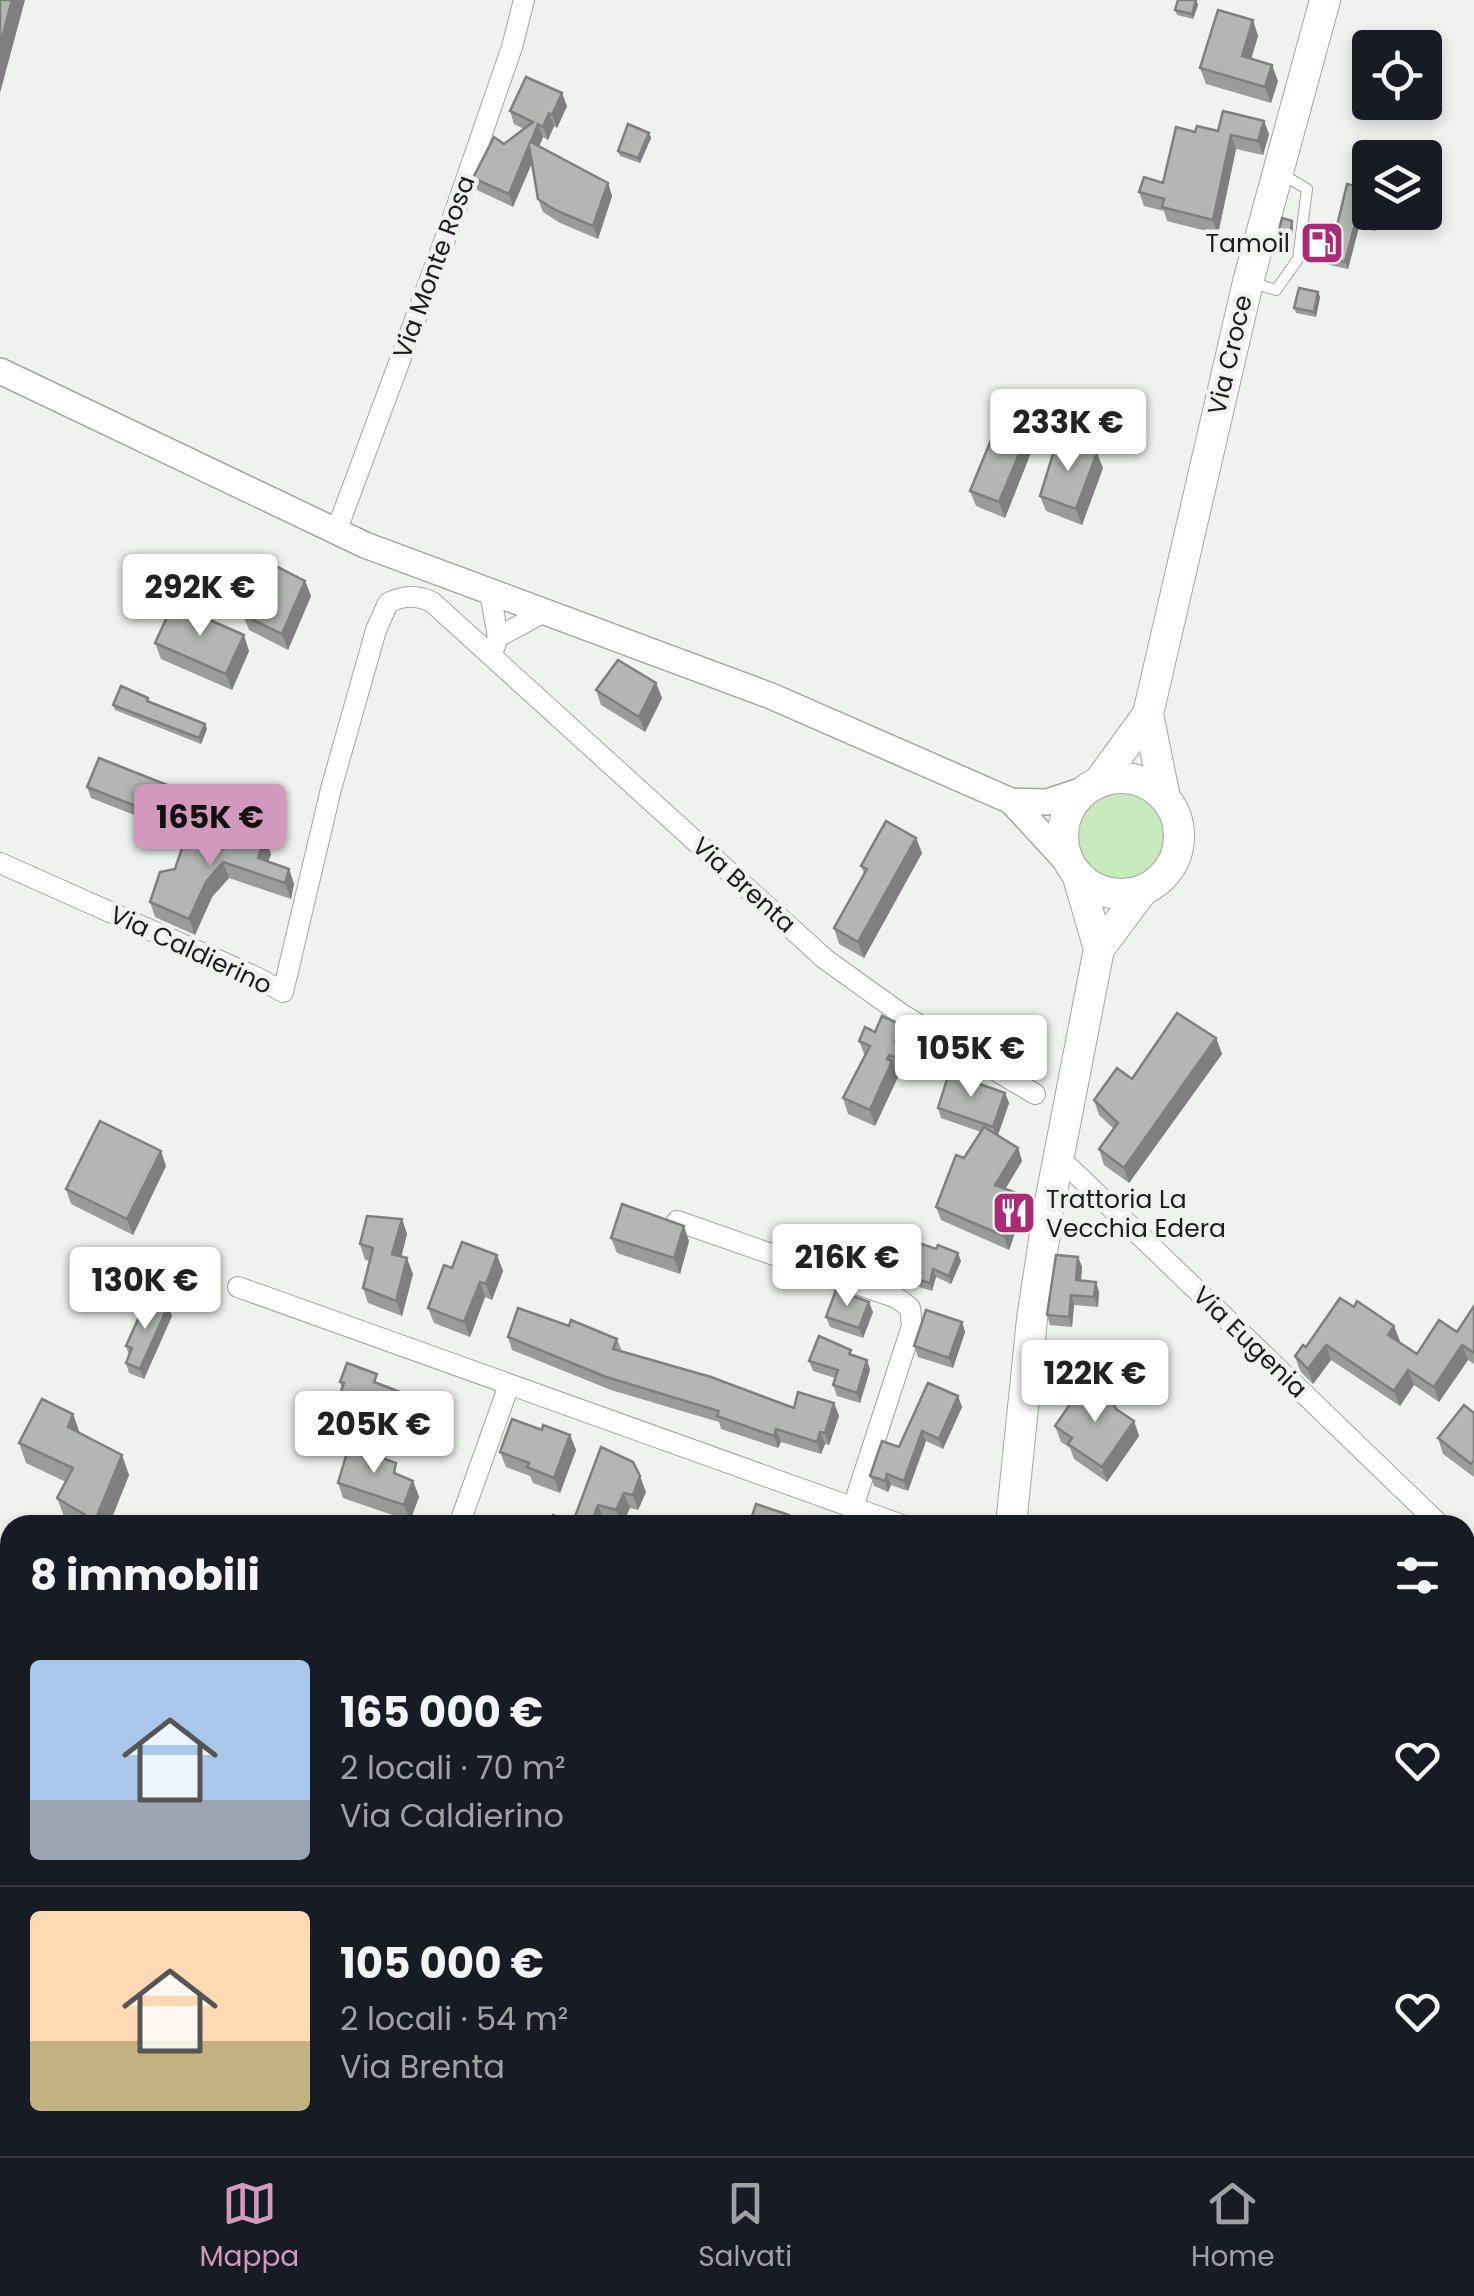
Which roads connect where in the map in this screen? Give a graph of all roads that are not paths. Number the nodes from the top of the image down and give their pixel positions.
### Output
1 (524, 0) edge
2 (1325, 0) edge
3 (1276, 171) junction
4 (1248, 282) junction
5 (0, 371) edge
6 (336, 532) junction
7 (490, 592) junction
8 (544, 612) junction
9 (495, 646) junction
10 (1148, 714) junction
11 (1092, 786) junction
12 (1165, 798) junction
13 (1010, 800) junction
14 (0, 863) edge
15 (1074, 870) junction
16 (1143, 890) junction
17 (1099, 949) junction
18 (1035, 1094) dead end
19 (1056, 1163) junction
20 (676, 1221) edge
21 (238, 1288) dead end
22 (509, 1385) junction
23 (853, 1507) junction
24 (463, 1515) edge
25 (875, 1515) edge
26 (1012, 1515) edge
27 (1430, 1515) edge

1 - 6 street, Via Monte Rosa
2 - 3 main road, Via Croce
3 - 4 main road, Via Croce
3 - 4 lane
4 - 10 main road, Via Croce
5 - 6 street
6 - 7 street
7 - 8 street
7 - 9 street
8 - 9 street
8 - 13 street
9 - 14 street, Via Caldierino
9 - 18 street, Via Brenta
10 - 11 main road, Via Croce
10 - 12 main road, Via Croce
11 - 12 main road
11 - 13 street
11 - 15 main road, Via Croce
12 - 16 main road, Via Croce
13 - 15 street
15 - 16 main road
15 - 17 main road, Via Croce
16 - 17 main road
17 - 19 main road
19 - 26 main road
19 - 27 street, Via Eugenia
20 - 23 street
21 - 22 street
22 - 23 street
22 - 24 street
23 - 25 street

